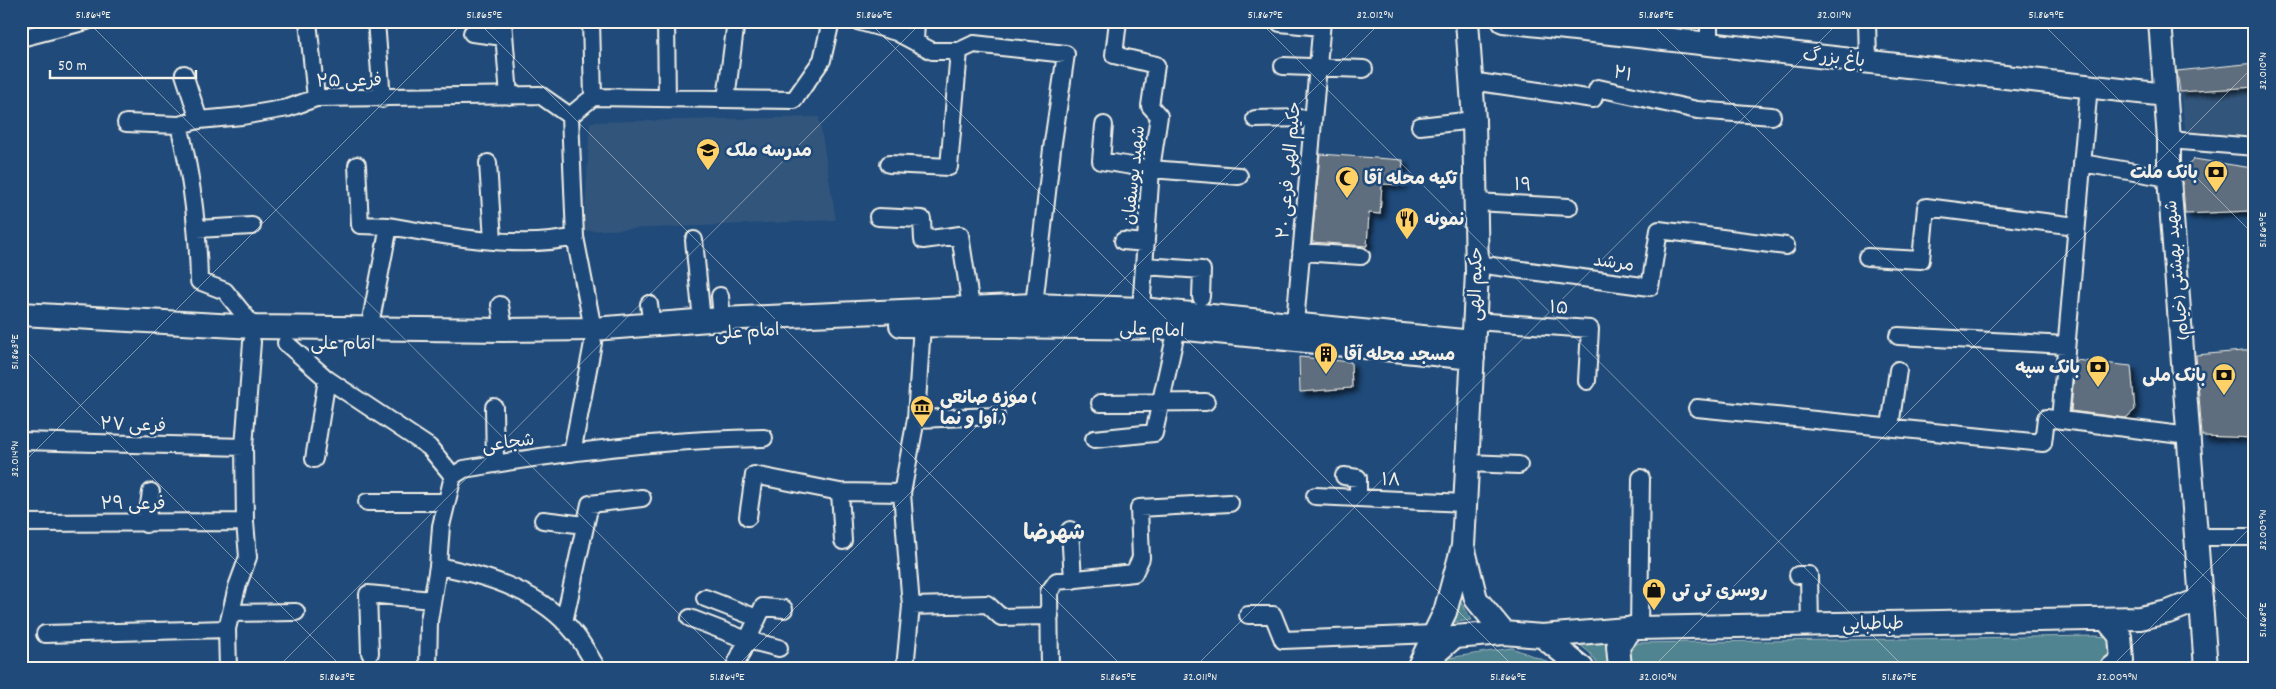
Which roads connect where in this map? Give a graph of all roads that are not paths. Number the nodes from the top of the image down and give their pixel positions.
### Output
1 (87, 21) edge
2 (308, 21) edge
3 (376, 21) edge
4 (591, 21) edge
5 (666, 21) edge
6 (736, 21) edge
7 (830, 21) edge
8 (916, 21) edge
9 (1118, 21) edge
10 (1280, 21) edge
11 (1468, 21) edge
12 (1503, 21) edge
13 (1708, 21) edge
14 (1867, 21) edge
15 (2160, 21) edge
16 (861, 22) edge
17 (1322, 24) edge
18 (504, 29) edge
19 (472, 33) dead end
20 (21, 38) edge
21 (915, 42) junction
22 (1709, 44) junction
23 (959, 51) junction
24 (1868, 61) junction
25 (1283, 66) dead end
26 (1317, 68) junction
27 (1364, 69) dead end
28 (184, 74) dead end
29 (1472, 81) junction
30 (2089, 85) junction
31 (2166, 95) junction
32 (509, 96) junction
33 (593, 97) junction
34 (316, 98) junction
35 (667, 98) junction
36 (382, 99) junction
37 (726, 99) junction
38 (570, 116) junction
39 (1772, 116) dead end
40 (1312, 118) junction
41 (1255, 119) dead end
42 (199, 120) junction
43 (1474, 120) junction
44 (126, 123) dead end
45 (180, 125) junction
46 (1104, 125) dead end
47 (1420, 126) dead end
48 (2169, 140) junction
49 (2255, 147) edge
50 (488, 163) dead end
51 (889, 164) dead end
52 (2082, 164) junction
53 (357, 166) dead end
54 (1151, 169) junction
55 (1239, 176) dead end
56 (2169, 178) junction
57 (1476, 202) junction
58 (1569, 207) dead end
59 (878, 217) dead end
60 (252, 226) dead end
61 (389, 226) junction
62 (2076, 226) junction
63 (197, 229) junction
64 (574, 237) junction
65 (493, 240) junction
66 (694, 240) dead end
67 (1123, 241) dead end
68 (1146, 243) junction
69 (1786, 246) dead end
70 (1301, 252) junction
71 (1361, 256) dead end
72 (1868, 257) dead end
73 (1477, 264) junction
74 (1145, 266) junction
75 (720, 296) dead end
76 (1201, 297) dead end
77 (650, 304) dead end
78 (1034, 304) junction
79 (500, 305) dead end
80 (971, 307) junction
81 (1141, 309) junction
82 (21, 314) edge
83 (712, 320) junction
84 (1295, 323) junction
85 (922, 324) junction
86 (21, 326) edge
87 (652, 326) junction
88 (1177, 328) junction
89 (369, 330) junction
90 (504, 330) junction
91 (253, 334) junction
92 (593, 336) junction
93 (1898, 336) dead end
94 (1473, 340) junction
95 (286, 343) junction
96 (2066, 345) junction
97 (1898, 370) dead end
98 (327, 379) junction
99 (1587, 381) dead end
100 (1161, 401) junction
101 (1206, 402) dead end
102 (1100, 403) dead end
103 (494, 407) dead end
104 (1697, 408) dead end
105 (996, 416) dead end
106 (916, 419) junction
107 (2060, 420) junction
108 (1890, 427) junction
109 (2189, 436) junction
110 (764, 438) dead end
111 (1094, 439) dead end
112 (21, 441) edge
113 (244, 447) junction
114 (572, 454) junction
115 (314, 459) dead end
116 (1467, 463) junction
117 (495, 464) junction
118 (1519, 465) dead end
119 (453, 476) junction
120 (1344, 476) dead end
121 (1641, 478) dead end
122 (151, 492) dead end
123 (840, 492) junction
124 (902, 493) junction
125 (1316, 496) dead end
126 (642, 498) dead end
127 (1358, 498) junction
128 (366, 502) dead end
129 (445, 502) junction
130 (1230, 503) dead end
131 (1465, 503) junction
132 (748, 517) dead end
133 (543, 520) dead end
134 (245, 522) junction
135 (21, 523) edge
136 (146, 524) junction
137 (585, 525) junction
138 (1070, 530) dead end
139 (2196, 537) junction
140 (2255, 537) edge
141 (843, 541) dead end
142 (1463, 546) junction
143 (438, 566) junction
144 (1798, 575) dead end
145 (1073, 580) junction
146 (705, 598) dead end
147 (2201, 599) junction
148 (432, 600) junction
149 (911, 606) junction
150 (784, 609) dead end
151 (296, 612) dead end
152 (231, 613) junction
153 (1248, 615) dead end
154 (1050, 616) junction
155 (690, 618) dead end
156 (758, 618) junction
157 (2106, 619) junction
158 (564, 622) junction
159 (1810, 625) junction
160 (1636, 628) junction
161 (227, 629) junction
162 (1504, 633) junction
163 (45, 634) dead end
164 (1434, 634) junction
165 (1542, 636) junction
166 (747, 640) junction
167 (779, 648) dead end
168 (370, 653) dead end
169 (228, 668) edge
170 (428, 668) edge
171 (597, 668) edge
172 (734, 668) edge
173 (905, 668) edge
174 (1050, 668) edge
175 (1418, 668) edge
176 (1582, 668) edge
177 (1620, 668) edge
178 (2112, 668) edge
179 (2206, 668) edge

1 - 20 street
2 - 34 street
3 - 36 street
4 - 33 street
5 - 35 street
6 - 37 street
7 - 37 street
8 - 21 street
9 - 54 street, شهید یوسفیان
10 - 17 street
11 - 29 main road, حکیم الهی
12 - 22 main road, باغ بزرگ
13 - 22 street
14 - 24 street
15 - 31 main road, شهید بهشتی (خیام)
16 - 21 street
17 - 26 street, حکیم الهی فرعی ۲۰
18 - 19 street
18 - 32 street
21 - 23 street
22 - 24 main road, باغ بزرگ
23 - 51 street
23 - 78 street
24 - 30 main road, باغ بزرگ
25 - 26 street
26 - 27 street
26 - 40 street, حکیم الهی فرعی ۲۰
28 - 42 street
29 - 39 street, ۲۱
29 - 43 main road, حکیم الهی
30 - 31 main road, باغ بزرگ
30 - 52 street
31 - 48 main road, شهید بهشتی (خیام)
32 - 36 street, فرعی ۲۵
32 - 38 street, فرعی ۲۵
33 - 35 street
33 - 38 street
34 - 36 street, فرعی ۲۵
34 - 42 street, فرعی ۲۵
35 - 37 street
38 - 64 street
40 - 41 street
40 - 70 street, حکیم الهی فرعی ۲۰
42 - 45 street, فرعی ۲۵
43 - 47 street
43 - 57 main road, حکیم الهی
44 - 45 street, فرعی ۲۵
45 - 63 street
46 - 54 street
48 - 49 street
48 - 56 main road, شهید بهشتی (خیام)
50 - 65 street
52 - 56 street
52 - 62 street
53 - 61 street
54 - 55 street
54 - 68 street, شهید یوسفیان
56 - 109 main road, شهید بهشتی (خیام)
57 - 58 street, ۱۹
57 - 73 main road, حکیم الهی
59 - 80 street
60 - 63 street
61 - 65 street
61 - 89 street
62 - 72 street
62 - 96 street
63 - 91 street
64 - 65 street
64 - 92 street
66 - 83 street
67 - 68 street
68 - 74 street, شهید یوسفیان
69 - 73 street, مرشد
70 - 71 street
70 - 84 street, حکیم الهی فرعی ۲۰
73 - 94 main road, حکیم الهی
74 - 76 street
74 - 81 street, شهید یوسفیان
75 - 83 street
77 - 87 street
78 - 80 main road
78 - 81 main road
79 - 90 street
80 - 83 main road
81 - 84 main road
82 - 91 main road
83 - 87 main road
84 - 94 main road
85 - 88 main road, امام علی
85 - 92 main road, امام علی
85 - 106 street
86 - 91 main road, امام علی
87 - 92 main road
88 - 94 main road, امام علی
88 - 100 street
89 - 90 main road
89 - 91 main road
90 - 92 main road
91 - 95 main road, امام علی
91 - 113 street
92 - 95 main road, امام علی
92 - 114 street
93 - 96 street
94 - 99 street, ۱۵
94 - 116 main road, حکیم الهی
95 - 98 street
96 - 107 street
97 - 108 street
98 - 115 street
98 - 119 street
100 - 101 street
100 - 102 street
100 - 111 street
103 - 117 street
104 - 108 street
105 - 106 street
106 - 124 street
107 - 108 street
107 - 109 street
109 - 139 main road, شهید بهشتی (خیام)
110 - 114 street, شجاعی
112 - 113 street, فرعی ۲۷
113 - 134 street
114 - 117 street, شجاعی
116 - 118 street
116 - 131 main road, حکیم الهی
117 - 119 street, شجاعی
119 - 129 street
120 - 127 street
121 - 160 street
122 - 136 street
123 - 124 street
123 - 132 street
123 - 141 street
124 - 149 street
125 - 127 street, ۱۸
126 - 137 street
127 - 131 street, ۱۸
128 - 129 street
129 - 143 street
130 - 145 street
131 - 142 main road, حکیم الهی
133 - 137 street
134 - 136 street, فرعی ۲۹
134 - 152 street
135 - 136 street, فرعی ۲۹
137 - 158 street
138 - 145 street
139 - 140 street
139 - 147 main road, شهید بهشتی (خیام)
142 - 162 main road
142 - 164 main road
143 - 148 street
143 - 158 street
144 - 159 street
145 - 154 street
146 - 156 street
147 - 157 main road, طباطبایی
147 - 179 main road, شهید بهشتی (خیام)
148 - 168 street
148 - 170 street
149 - 154 street
149 - 173 street
150 - 156 street
151 - 152 street
152 - 161 street
153 - 164 street
154 - 174 street
155 - 166 street
156 - 166 street
157 - 159 main road, طباطبایی
157 - 178 main road
158 - 171 street
159 - 160 main road, طباطبایی
160 - 165 main road, طباطبایی
160 - 177 main road
161 - 163 street
161 - 169 street
162 - 165 main road, طباطبایی
162 - 175 main road, طباطبایی
164 - 175 main road
165 - 176 main road
166 - 167 street
166 - 172 street

